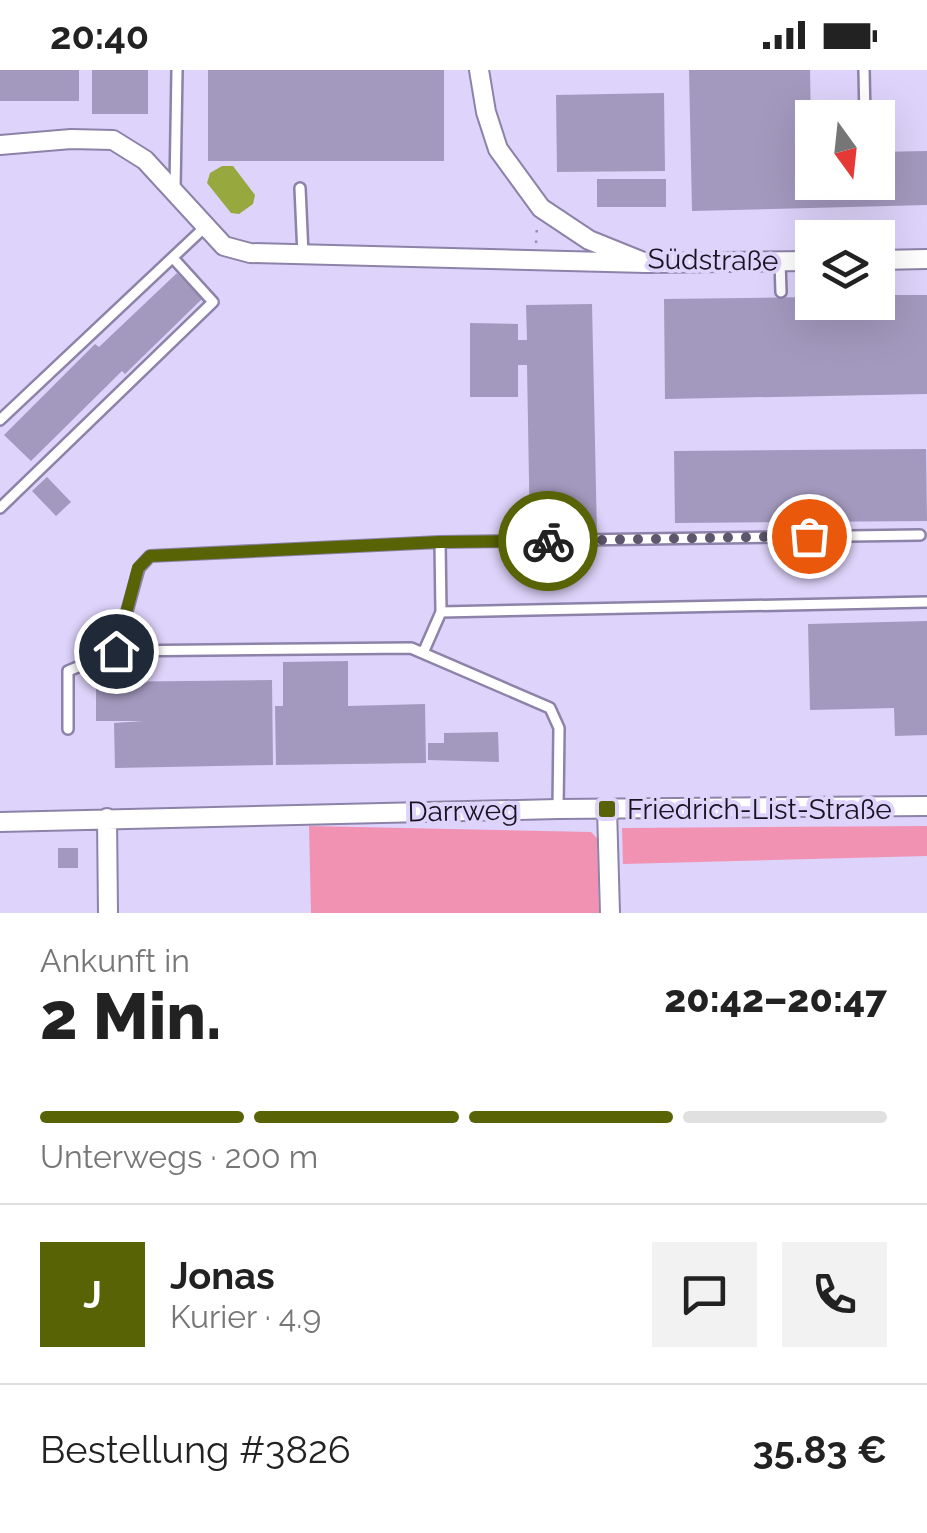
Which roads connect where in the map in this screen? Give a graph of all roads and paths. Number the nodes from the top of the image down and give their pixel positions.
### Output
1 (177, 70) edge
2 (478, 70) edge
3 (864, 70) edge
4 (865, 100) edge
5 (0, 145) edge
6 (300, 188) dead end
7 (175, 192) junction
8 (205, 227) junction
9 (569, 228) junction
10 (303, 255) junction
11 (173, 258) junction
12 (927, 259) edge
13 (895, 260) edge
14 (548, 261) junction
15 (780, 261) junction
16 (795, 261) edge
17 (646, 263) junction
18 (781, 292) dead end
19 (0, 420) edge
20 (0, 508) edge
21 (920, 535) dead end
22 (440, 542) junction
23 (927, 602) edge
24 (441, 612) junction
25 (116, 651) junction
26 (423, 653) junction
27 (68, 730) dead end
28 (927, 806) edge
29 (558, 808) junction
30 (607, 809) junction
31 (107, 818) junction
32 (0, 822) edge
33 (98, 913) edge
34 (108, 913) edge
35 (610, 913) edge

1 - 7 lane
2 - 9 street, Südstraße
3 - 4 lane
5 - 7 street
6 - 10 lane
7 - 8 street
8 - 10 street
8 - 11 lane
9 - 14 street
9 - 17 street, Südstraße
10 - 14 street
11 - 19 lane
11 - 20 lane
12 - 13 street
14 - 17 street
15 - 16 street, Südstraße
15 - 17 street, Südstraße
15 - 18 lane
21 - 22 lane
22 - 24 lane
22 - 25 lane
23 - 24 lane
24 - 26 lane
25 - 26 lane
25 - 27 lane
26 - 29 lane
28 - 30 street, Darrweg
29 - 30 street, Darrweg
29 - 31 street, Darrweg
30 - 35 street
31 - 32 street, Darrweg
31 - 34 street
33 - 34 lane

